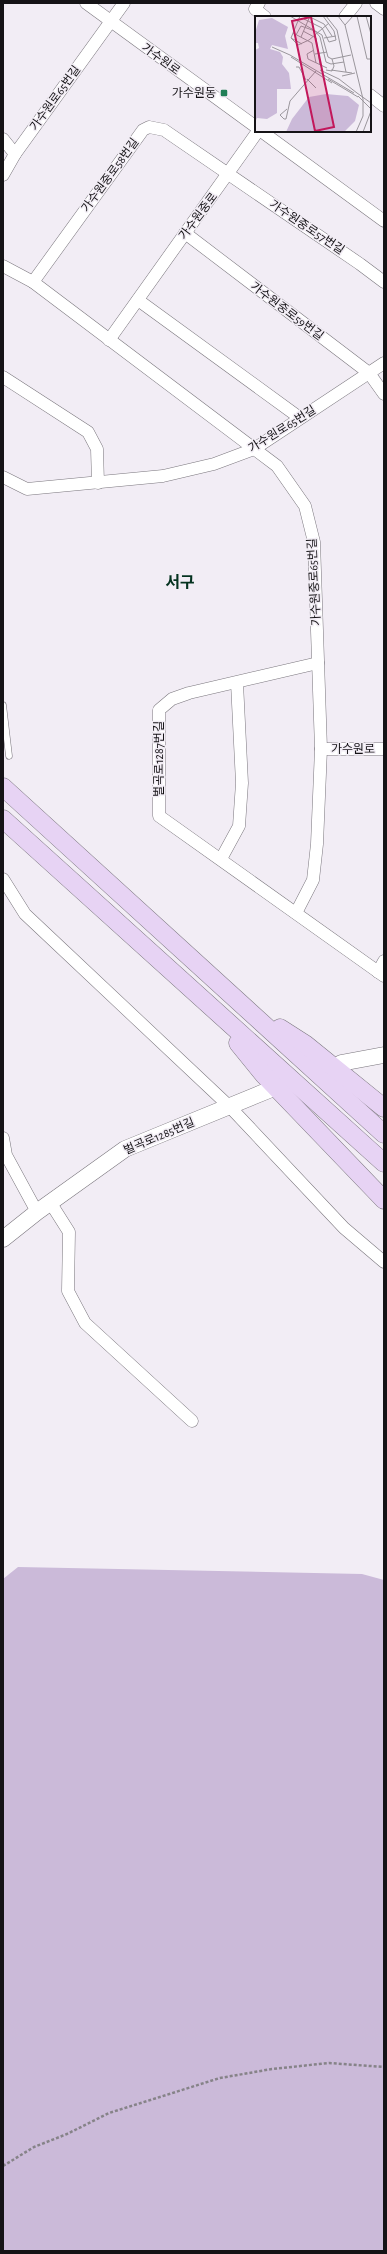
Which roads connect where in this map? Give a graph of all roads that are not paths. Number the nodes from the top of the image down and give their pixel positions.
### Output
1 (86, 3) edge
2 (124, 3) edge
3 (260, 3) edge
4 (356, 3) edge
5 (376, 3) edge
6 (384, 9) edge
7 (264, 16) edge
8 (346, 16) edge
9 (110, 22) junction
10 (371, 96) edge
11 (384, 106) edge
12 (255, 127) edge
13 (259, 132) edge
14 (261, 132) edge
15 (3, 139) edge
16 (15, 154) junction
17 (229, 174) junction
18 (3, 175) edge
19 (384, 221) edge
20 (185, 232) junction
21 (3, 266) edge
22 (32, 282) junction
23 (384, 282) edge
24 (138, 300) junction
25 (109, 340) junction
26 (384, 363) edge
27 (369, 373) junction
28 (3, 377) edge
29 (384, 394) edge
30 (300, 418) junction
31 (254, 449) junction
32 (3, 477) edge
33 (98, 483) junction
34 (318, 663) junction
35 (237, 683) junction
36 (3, 705) edge
37 (321, 749) junction
38 (384, 749) edge
39 (9, 756) dead end
40 (3, 787) edge
41 (3, 819) edge
42 (220, 859) junction
43 (3, 879) edge
44 (296, 913) junction
45 (384, 961) edge
46 (381, 974) edge
47 (233, 996) junction
48 (204, 1000) junction
49 (384, 1055) edge
50 (342, 1063) dead end
51 (269, 1090) dead end
52 (230, 1107) junction
53 (384, 1108) edge
54 (384, 1134) edge
55 (3, 1138) edge
56 (384, 1162) edge
57 (384, 1200) edge
58 (50, 1202) junction
59 (37, 1212) junction
60 (3, 1239) edge
61 (384, 1262) edge
62 (192, 1421) dead end

1 - 9 street, 가수원로
2 - 9 street, 가수원로65번길
3 - 7 street
4 - 8 street
5 - 6 street
9 - 12 street, 가수원로
9 - 16 street, 가수원로65번길
10 - 11 street
13 - 17 street, 가수원중로
14 - 19 street
15 - 16 street
16 - 18 street, 가수원로65번길
17 - 20 street, 가수원중로
17 - 22 street, 가수원중로58번길
17 - 23 street, 가수원중로57번길
20 - 24 street, 가수원중로
20 - 27 street, 가수원중로59번길
21 - 22 street
22 - 25 street
24 - 25 street, 가수원중로
24 - 30 street
25 - 31 street, 가수원중로65번길
26 - 27 street, 가수원로65번길
27 - 29 street, 가수원중로59번길
27 - 30 street, 가수원로65번길
28 - 33 street
30 - 31 street, 가수원로65번길
31 - 33 street, 가수원로65번길
31 - 34 street, 가수원중로65번길
32 - 33 street, 가수원로65번길
34 - 35 street, 벌곡로1287번길
34 - 37 street, 가수원중로65번길
35 - 42 street
35 - 42 street, 벌곡로1287번길
36 - 39 lane
37 - 38 street, 가수원로
37 - 44 street, 가수원중로65번길
40 - 47 main road
41 - 48 main road
42 - 44 street, 벌곡로1287번길
43 - 52 street
44 - 46 street, 벌곡로1287번길
45 - 46 street
47 - 53 main road
47 - 54 main road
48 - 56 main road
48 - 57 main road
49 - 50 street
51 - 52 street, 벌곡로1285번길
52 - 58 street, 벌곡로1285번길
52 - 61 street
55 - 59 street
58 - 59 street, 벌곡로1285번길
58 - 62 street
59 - 60 street, 벌곡로1285번길

